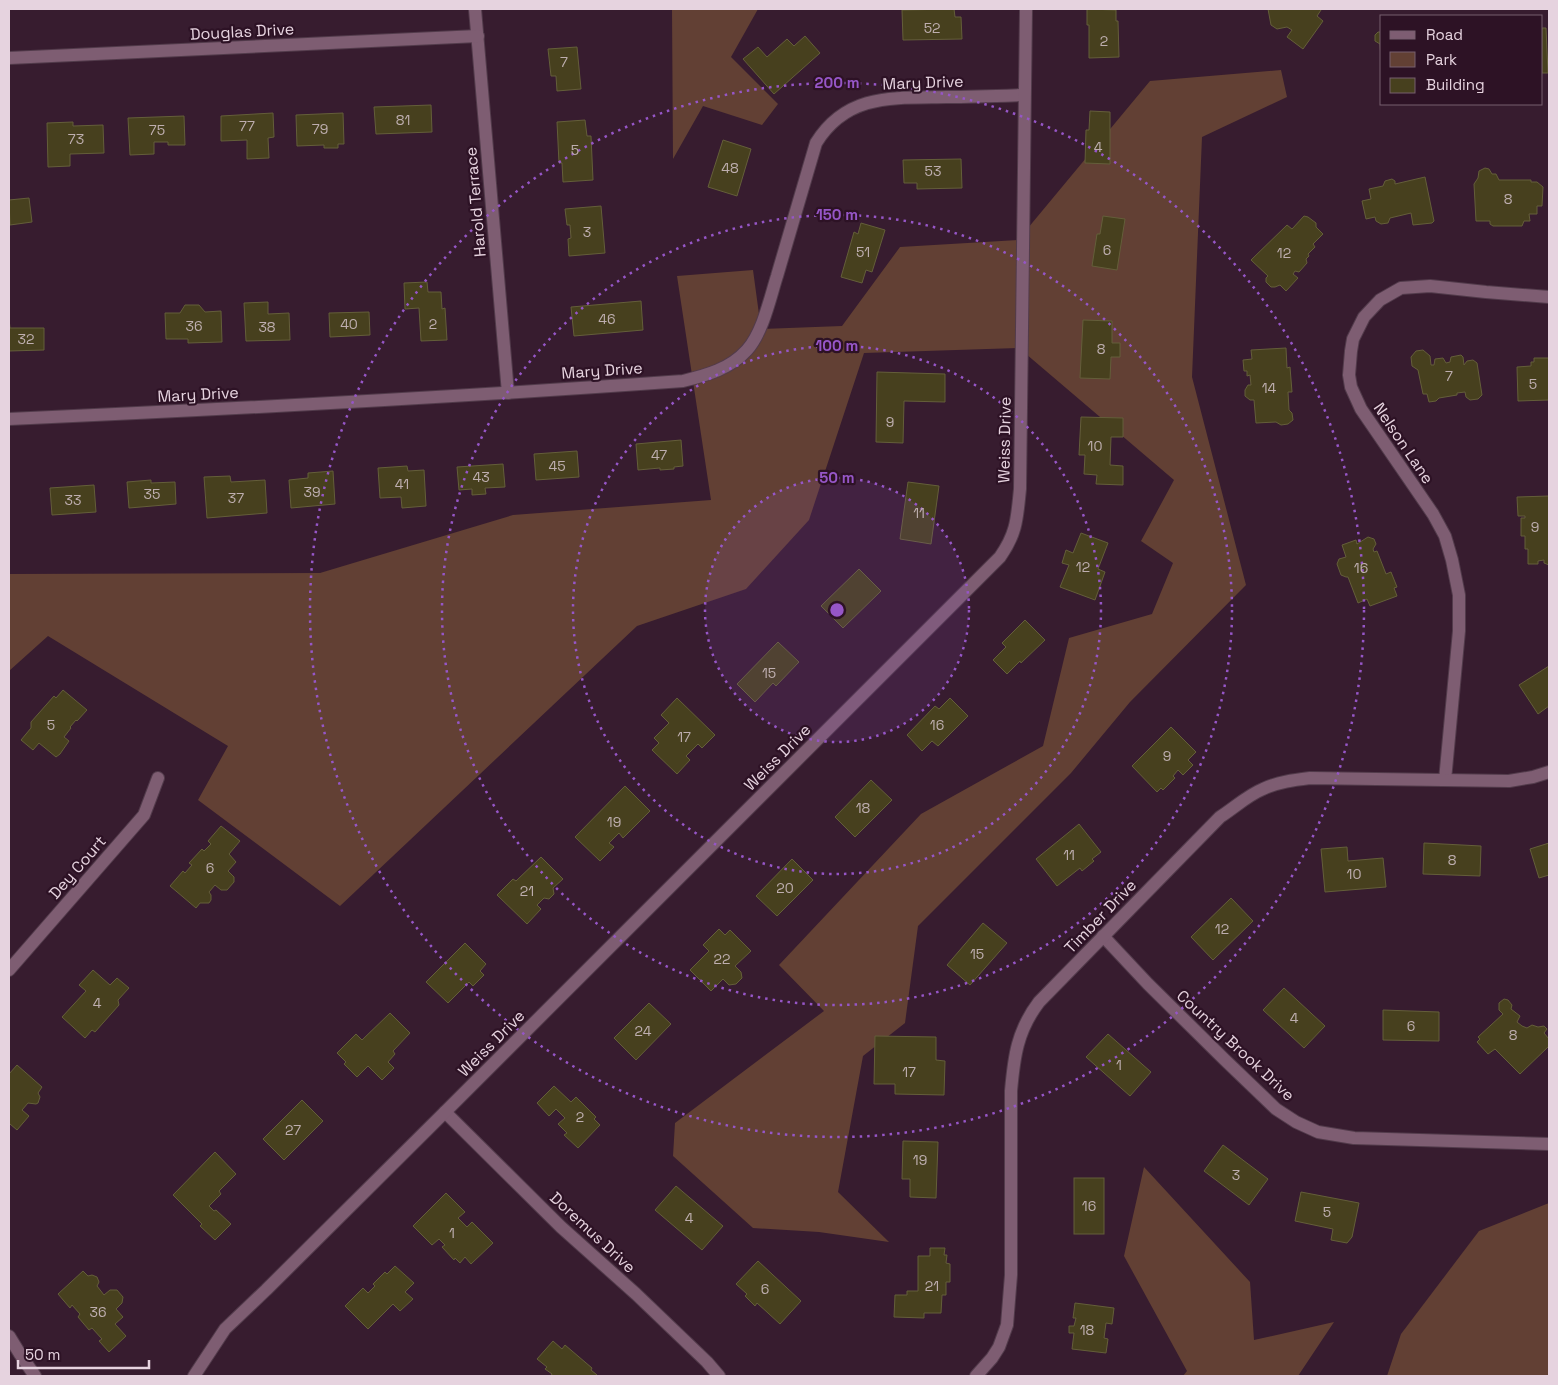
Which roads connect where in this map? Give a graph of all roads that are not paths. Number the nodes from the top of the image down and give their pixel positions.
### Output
1 (476, 9) edge
2 (1026, 9) edge
3 (478, 36) junction
4 (9, 58) edge
5 (1024, 95) junction
6 (1549, 297) edge
7 (508, 393) junction
8 (9, 419) edge
9 (1549, 772) edge
10 (158, 778) dead end
11 (1445, 780) junction
12 (1103, 936) junction
13 (9, 970) edge
14 (445, 1112) junction
15 (1549, 1144) edge
16 (9, 1336) edge
17 (35, 1376) edge
18 (194, 1376) edge
19 (719, 1376) edge
20 (976, 1376) edge

1 - 3 street, Harold Terrace
2 - 5 street, Weiss Drive
3 - 4 street, Douglas Drive
3 - 7 street, Harold Terrace
5 - 7 street, Mary Drive
5 - 14 street, Weiss Drive
6 - 11 street, Nelson Lane
7 - 8 street, Mary Drive
9 - 11 street, Timber Drive
10 - 13 street, Dey Court
11 - 12 street, Timber Drive
12 - 15 street, Country Brook Drive
12 - 20 street, Timber Drive
14 - 18 street, Weiss Drive
14 - 19 street, Doremus Drive
16 - 17 street

